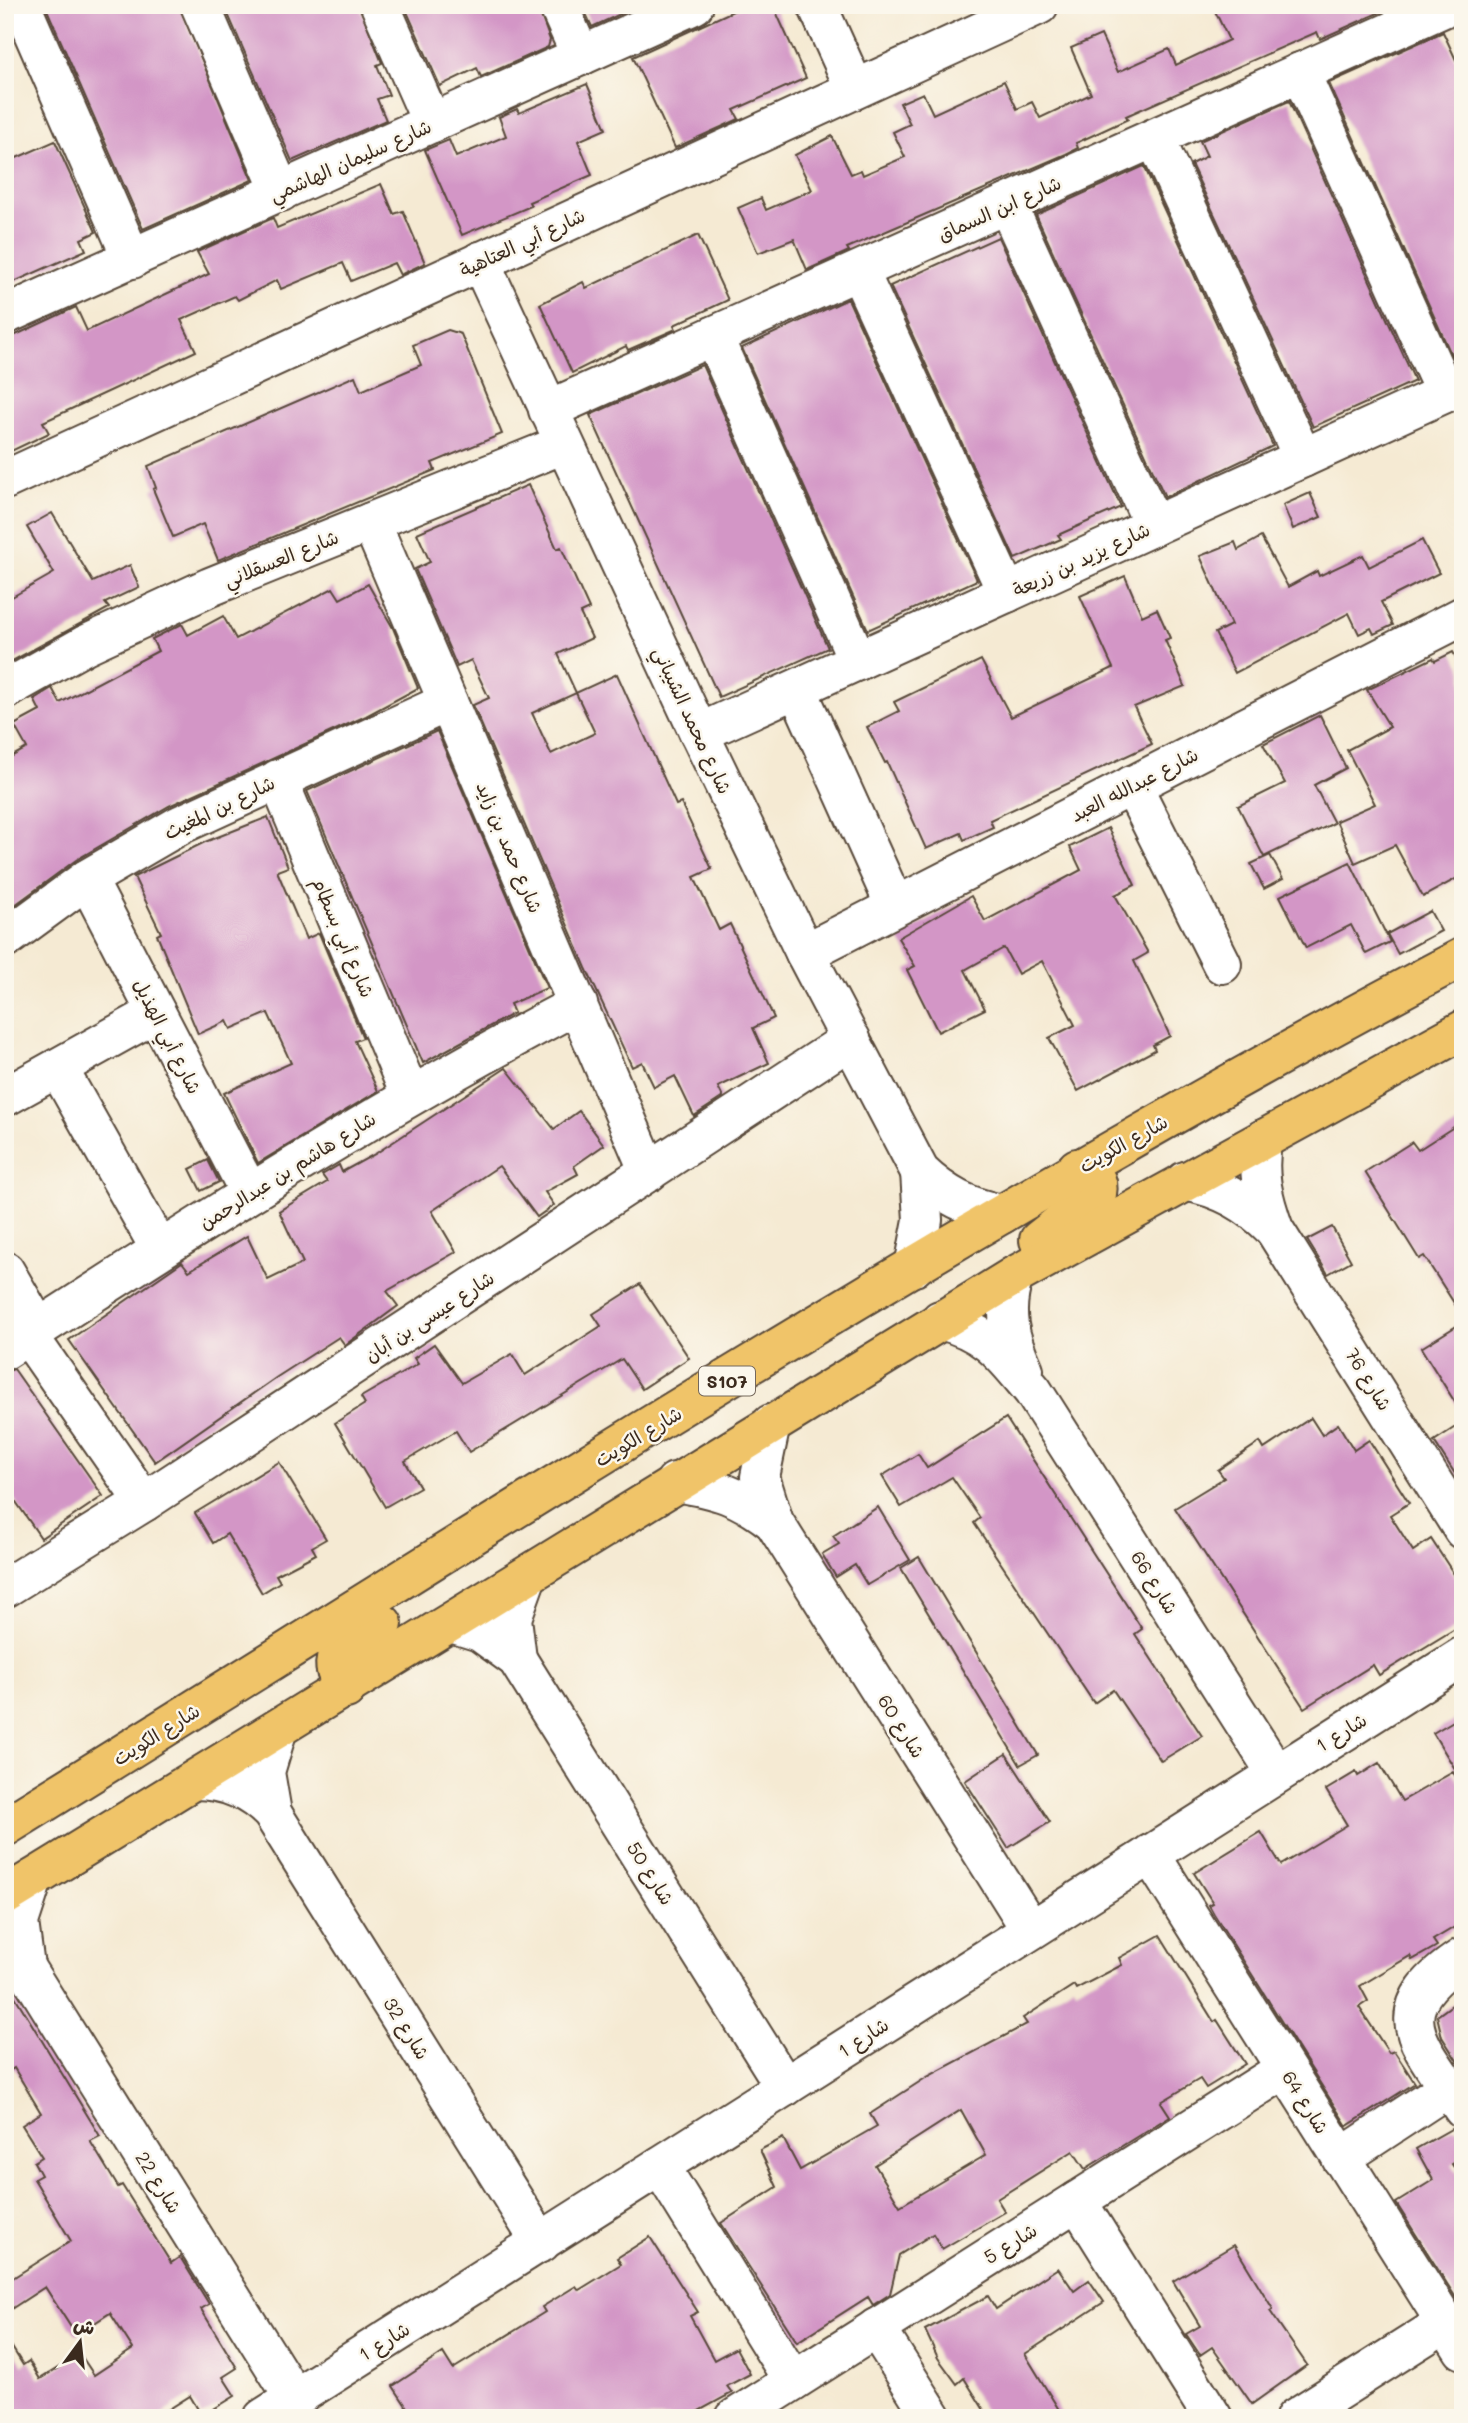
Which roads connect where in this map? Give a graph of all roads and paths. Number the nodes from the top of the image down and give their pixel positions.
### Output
1 (22, 5) edge
2 (200, 5) edge
3 (380, 5) edge
4 (558, 5) edge
5 (694, 5) edge
6 (817, 5) edge
7 (1039, 5) edge
8 (1450, 5) edge
9 (1463, 32) edge
10 (581, 57) junction
11 (1300, 72) junction
12 (855, 89) junction
13 (432, 123) junction
14 (1155, 138) junction
15 (281, 192) junction
16 (1007, 204) junction
17 (132, 258) junction
18 (480, 261) junction
19 (859, 271) junction
20 (5, 315) edge
21 (713, 336) junction
22 (1454, 389) edge
23 (548, 410) junction
24 (564, 444) junction
25 (1303, 458) junction
26 (5, 480) edge
27 (371, 522) junction
28 (1154, 526) junction
29 (1007, 593) junction
30 (1463, 616) edge
31 (859, 661) junction
32 (797, 689) junction
33 (5, 690) edge
34 (448, 702) junction
35 (699, 733) junction
36 (278, 779) junction
37 (1132, 785) junction
38 (87, 879) junction
39 (895, 906) junction
40 (5, 939) edge
41 (805, 953) junction
42 (1463, 957) edge
43 (1222, 964) dead end
44 (578, 1004) junction
45 (156, 1013) junction
46 (1458, 1036) edge
47 (851, 1040) junction
48 (58, 1068) junction
49 (410, 1095) junction
50 (5, 1097) edge
51 (1264, 1139) junction
52 (1077, 1168) junction
53 (649, 1172) junction
54 (920, 1172) junction
55 (1185, 1181) junction
56 (249, 1192) junction
57 (1002, 1214) junction
58 (1275, 1228) junction
59 (160, 1250) junction
60 (914, 1267) junction
61 (5, 1271) edge
62 (1014, 1276) junction
63 (940, 1320) junction
64 (24, 1338) edge
65 (1033, 1391) junction
66 (771, 1423) junction
67 (675, 1482) junction
68 (537, 1497) junction
69 (144, 1502) junction
70 (774, 1522) junction
71 (1463, 1530) edge
72 (526, 1579) junction
73 (5, 1588) edge
74 (451, 1623) junction
75 (1463, 1656) edge
76 (517, 1659) junction
77 (346, 1689) junction
78 (276, 1731) junction
79 (1276, 1773) junction
80 (195, 1780) junction
81 (272, 1813) junction
82 (5, 1827) edge
83 (1150, 1854) junction
84 (19, 1888) edge
85 (1031, 1930) junction
86 (15, 1959) edge
87 (1451, 1964) edge
88 (1285, 2069) junction
89 (785, 2087) junction
90 (1456, 2098) edge
91 (1341, 2158) junction
92 (660, 2166) junction
93 (1077, 2201) junction
94 (541, 2242) junction
95 (876, 2328) junction
96 (1454, 2337) edge
97 (793, 2381) junction
98 (278, 2408) edge
99 (735, 2418) edge
100 (933, 2418) edge
101 (1213, 2418) edge
102 (1295, 2418) edge

1 - 17 street
2 - 15 street
3 - 13 street
4 - 10 street
5 - 10 street, شارع سليمان الهاشمي
6 - 12 street
7 - 12 street, شارع أبي العتاهية
8 - 9 street
8 - 11 street, شارع ابن السماق
10 - 13 street, شارع سليمان الهاشمي
11 - 14 street, شارع ابن السماق
11 - 22 street
12 - 18 street, شارع أبي العتاهية
13 - 15 street, شارع سليمان الهاشمي
14 - 16 street, شارع ابن السماق
14 - 25 street
15 - 17 street, شارع سليمان الهاشمي
16 - 19 street, شارع ابن السماق
16 - 28 street
17 - 20 street, شارع سليمان الهاشمي
18 - 23 street, شارع محمد الشيباني
18 - 26 street, شارع أبي العتاهية
19 - 21 street, شارع ابن السماق
19 - 29 street
21 - 23 street, شارع ابن السماق
21 - 31 street
22 - 25 street, شارع يزيد بن زريعة
23 - 24 street, شارع محمد الشيباني
24 - 27 street, شارع العسقلاني
24 - 35 street, شارع محمد الشيباني
25 - 28 street, شارع يزيد بن زريعة
27 - 33 street, شارع العسقلاني
27 - 34 street, شارع حمد بن زايد
28 - 29 street, شارع يزيد بن زريعة
29 - 31 street, شارع يزيد بن زريعة
30 - 37 street, شارع عبدالله العبد
31 - 32 street, شارع يزيد بن زريعة
32 - 35 street, شارع يزيد بن زريعة
32 - 39 street
34 - 36 street, شارع بن المغيث
34 - 44 street, شارع حمد بن زايد
35 - 41 street, شارع محمد الشيباني
36 - 38 street, شارع بن المغيث
36 - 49 street, شارع أبي بسطام
37 - 39 street, شارع عبدالله العبد
37 - 43 street
38 - 40 street, شارع بن المغيث
38 - 45 street, شارع أبي الهذيل
39 - 41 street, شارع عبدالله العبد
41 - 47 street, شارع محمد الشيباني
42 - 52 main road, شارع الكويت / S107
44 - 49 street, شارع هاشم بن عبدالرحمن
44 - 53 street, شارع حمد بن زايد
45 - 48 street
45 - 56 street, شارع أبي الهذيل
46 - 51 main road
47 - 53 street, شارع عيسى بن أبان
47 - 54 street, شارع محمد الشيباني
48 - 50 street
48 - 59 street
49 - 56 street, شارع هاشم بن عبدالرحمن
51 - 55 main road
51 - 58 street, شارع 76
52 - 57 main road, شارع الكويت / S107
52 - 62 main road
53 - 69 street, شارع عيسى بن أبان
54 - 57 street, شارع محمد الشيباني
54 - 60 street, شارع محمد الشيباني
55 - 58 street, شارع 76
55 - 62 main road
56 - 59 street, شارع هاشم بن عبدالرحمن
57 - 60 main road, شارع الكويت / S107
58 - 71 street, شارع 76
59 - 64 street, شارع هاشم بن عبدالرحمن
60 - 68 main road, شارع الكويت / S107
61 - 64 street
62 - 63 main road
62 - 65 street, شارع 66
63 - 65 street, شارع 66
63 - 66 main road
64 - 69 street
65 - 79 street, شارع 66
66 - 67 main road
66 - 70 street, شارع 60
67 - 70 street, شارع 60
67 - 72 main road
68 - 77 main road
68 - 82 main road, شارع الكويت / S107
69 - 73 street, شارع عيسى بن أبان
70 - 85 street, شارع 60
72 - 74 main road
72 - 76 street, شارع 50
74 - 76 street, شارع 50
74 - 77 main road
75 - 79 street, شارع 1
76 - 89 street, شارع 50
77 - 78 main road
78 - 80 main road
78 - 81 street, شارع 32
79 - 83 street, شارع 1
80 - 81 street, شارع 32
80 - 84 main road
81 - 94 street, شارع 32
83 - 85 street, شارع 1
83 - 88 street, شارع 64
84 - 86 street, شارع 22
85 - 89 street, شارع 1
86 - 98 street, شارع 22
87 - 90 street
88 - 91 street, شارع 64
88 - 93 street, شارع 5
89 - 92 street, شارع 1
90 - 91 street
91 - 96 street, شارع 64
92 - 94 street, شارع 1
92 - 97 street
93 - 95 street, شارع 5
93 - 101 street
94 - 98 street, شارع 1
95 - 97 street, شارع 5
95 - 100 street
96 - 102 street
97 - 99 street, شارع 5

